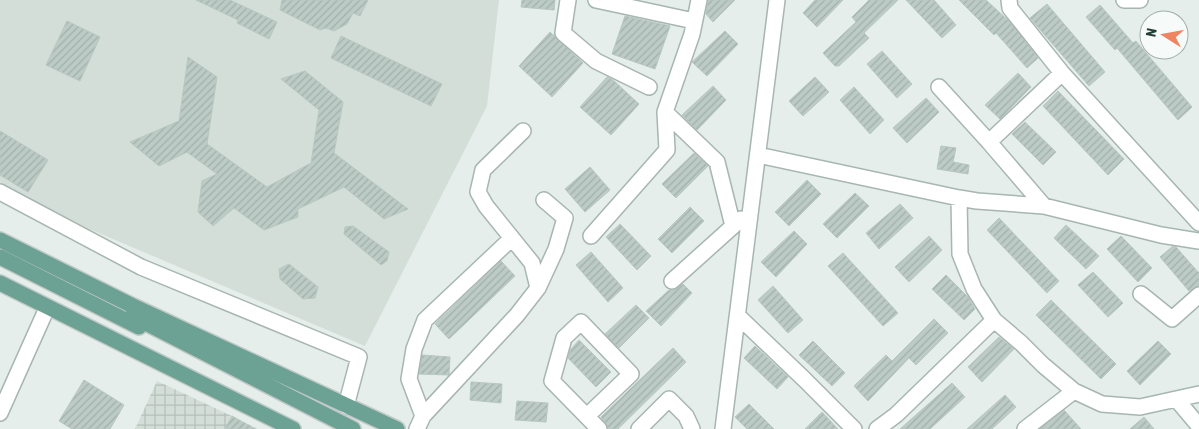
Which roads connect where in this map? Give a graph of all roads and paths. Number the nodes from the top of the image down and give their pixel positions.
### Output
1 (568, 0) edge
2 (596, 0) edge
3 (699, 0) edge
4 (777, 0) edge
5 (1009, 0) edge
6 (694, 22) junction
7 (1062, 73) junction
8 (649, 87) dead end
9 (939, 87) dead end
10 (665, 112) junction
11 (523, 131) dead end
12 (989, 142) junction
13 (758, 155) junction
14 (0, 192) edge
15 (959, 198) junction
16 (544, 200) dead end
17 (1044, 206) junction
18 (751, 209) junction
19 (1199, 223) edge
20 (733, 226) junction
21 (0, 230) edge
22 (590, 236) dead end
23 (512, 238) junction
24 (0, 240) edge
25 (1199, 241) edge
26 (0, 248) edge
27 (0, 257) edge
28 (672, 281) dead end
29 (0, 283) edge
30 (538, 288) junction
31 (1141, 294) dead end
32 (1199, 295) edge
33 (48, 308) junction
34 (738, 316) junction
35 (994, 320) junction
36 (286, 377) junction
37 (1074, 391) junction
38 (282, 393) junction
39 (1199, 394) edge
40 (1177, 400) junction
41 (346, 406) junction
42 (0, 413) edge
43 (587, 416) junction
44 (420, 423) edge
45 (1199, 426) edge
46 (293, 429) edge
47 (354, 429) edge
48 (397, 429) edge
49 (599, 429) edge
50 (639, 429) edge
51 (692, 429) edge
52 (723, 429) edge
53 (854, 429) edge
54 (877, 429) edge
55 (1025, 429) edge

1 - 8 street
2 - 6 street
3 - 6 street
4 - 13 street
5 - 7 street
6 - 10 street
7 - 12 street
7 - 19 street
9 - 12 street
10 - 20 street
10 - 22 street
11 - 23 street
12 - 17 street
13 - 15 street
13 - 18 street
14 - 41 street
15 - 17 street
15 - 35 street
16 - 30 street
17 - 25 street
18 - 20 street
18 - 34 street
20 - 28 street
21 - 36 main road
23 - 30 street
23 - 44 street
24 - 36 main road
26 - 38 main road
27 - 38 main road
29 - 33 main road
30 - 44 street
31 - 32 street
33 - 42 street
33 - 46 main road
34 - 52 street
34 - 53 street
35 - 37 street
35 - 54 street
36 - 41 main road
37 - 40 street
37 - 55 street
38 - 47 main road
39 - 40 street
40 - 45 street
41 - 48 main road
43 - 43 street
43 - 49 street
50 - 51 street

